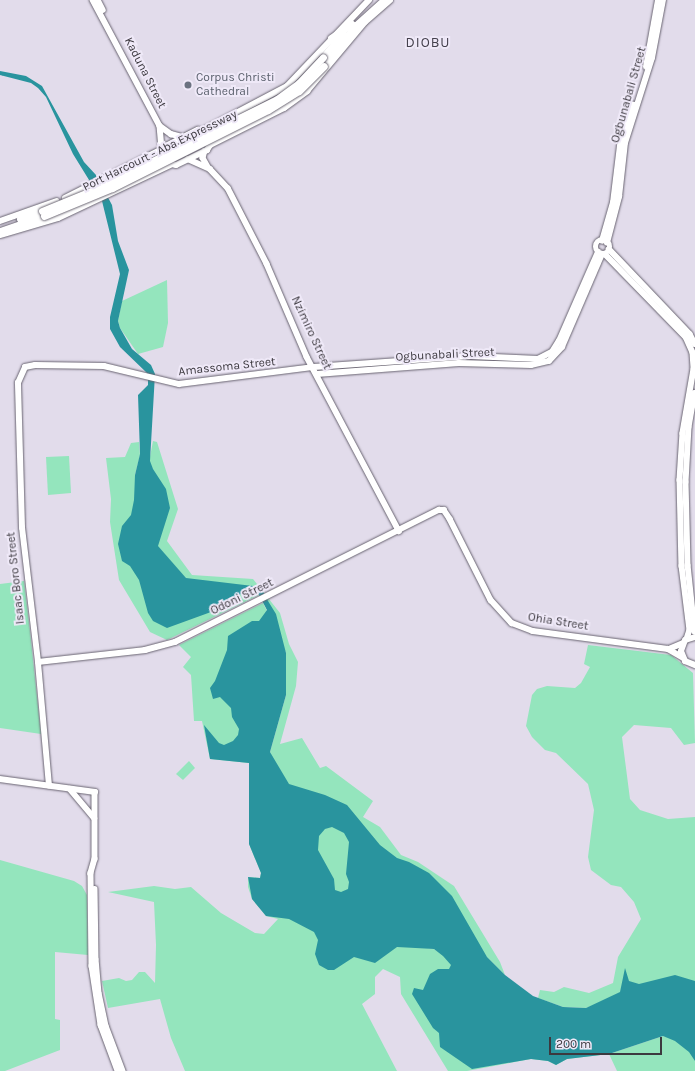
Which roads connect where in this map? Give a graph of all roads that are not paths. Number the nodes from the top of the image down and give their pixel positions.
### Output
1 (93, 0) edge
2 (98, 0) edge
3 (369, 0) edge
4 (377, 0) edge
5 (384, 0) edge
6 (390, 0) edge
7 (658, 0) edge
8 (663, 0) edge
9 (363, 18) junction
10 (352, 24) junction
11 (110, 29) junction
12 (331, 38) junction
13 (343, 47) junction
14 (160, 126) junction
15 (202, 131) junction
16 (182, 137) junction
17 (210, 145) junction
18 (162, 150) junction
19 (205, 151) junction
20 (188, 159) junction
21 (170, 165) junction
22 (210, 169) junction
23 (43, 214) junction
24 (0, 221) edge
25 (0, 226) edge
26 (0, 231) edge
27 (0, 235) edge
28 (605, 242) junction
29 (609, 249) junction
30 (602, 253) junction
31 (695, 344) edge
32 (314, 367) junction
33 (25, 368) joint
34 (332, 373) junction
35 (317, 374) junction
36 (323, 384) junction
37 (695, 392) edge
38 (444, 510) joint
39 (399, 531) junction
40 (685, 565) junction
41 (695, 632) edge
42 (695, 637) edge
43 (685, 641) junction
44 (668, 649) junction
45 (682, 657) junction
46 (38, 662) junction
47 (693, 665) edge
48 (695, 671) edge
49 (0, 779) edge
50 (49, 786) junction
51 (70, 789) junction
52 (95, 819) junction
53 (94, 867) junction
54 (118, 1071) edge
55 (123, 1071) edge

1 - 11 street, Kaduna Street
2 - 11 street, Kaduna Street
3 - 12 main road
4 - 10 highway, Port Harcourt - Aba Expressway
5 - 9 highway, Port Harcourt - Aba Expressway
6 - 13 main road
7 - 28 street, Ogbunabali Street
8 - 28 street, Ogbunabali Street
9 - 13 highway
9 - 23 highway, Port Harcourt - Aba Expressway, bridge
10 - 12 highway
10 - 23 highway, Port Harcourt - Aba Expressway, bridge
11 - 14 street, Kaduna Street
12 - 15 main road
13 - 17 main road
14 - 16 street, Kaduna Street
14 - 18 street, Kaduna Street
15 - 16 main road
15 - 17 main road
16 - 18 main road
17 - 19 main road
18 - 21 main road
18 - 24 main road
19 - 20 main road
19 - 22 street
20 - 21 main road
20 - 22 street, Nzimiro Street
21 - 27 main road
22 - 32 street, Nzimiro Street
23 - 25 highway, Port Harcourt - Aba Expressway
23 - 26 highway, Port Harcourt - Aba Expressway
28 - 29 street
28 - 30 street
29 - 30 street
29 - 31 street
30 - 32 street, Ogbunabali Street
30 - 34 street, Ogbunabali Street
30 - 40 street
32 - 33 street, Amassoma Street
32 - 35 street, Nzimiro Street
33 - 46 street, Isaac Boro Street
34 - 35 street, Ogbunabali Street
34 - 36 street
35 - 36 street, Nzimiro Street
36 - 39 street, Nzimiro Street
37 - 40 street
38 - 39 street, Odoni Street
38 - 44 street, Ohia Street
39 - 46 street, Odoni Street
40 - 41 street
40 - 43 street
42 - 43 main road
43 - 44 street
43 - 45 main road
44 - 45 street, Ohia Street
45 - 47 main road
46 - 50 street, Isaac Boro Street
47 - 48 main road
49 - 50 street
50 - 51 street
51 - 52 street
51 - 52 street
52 - 53 street
53 - 54 street
53 - 55 street

